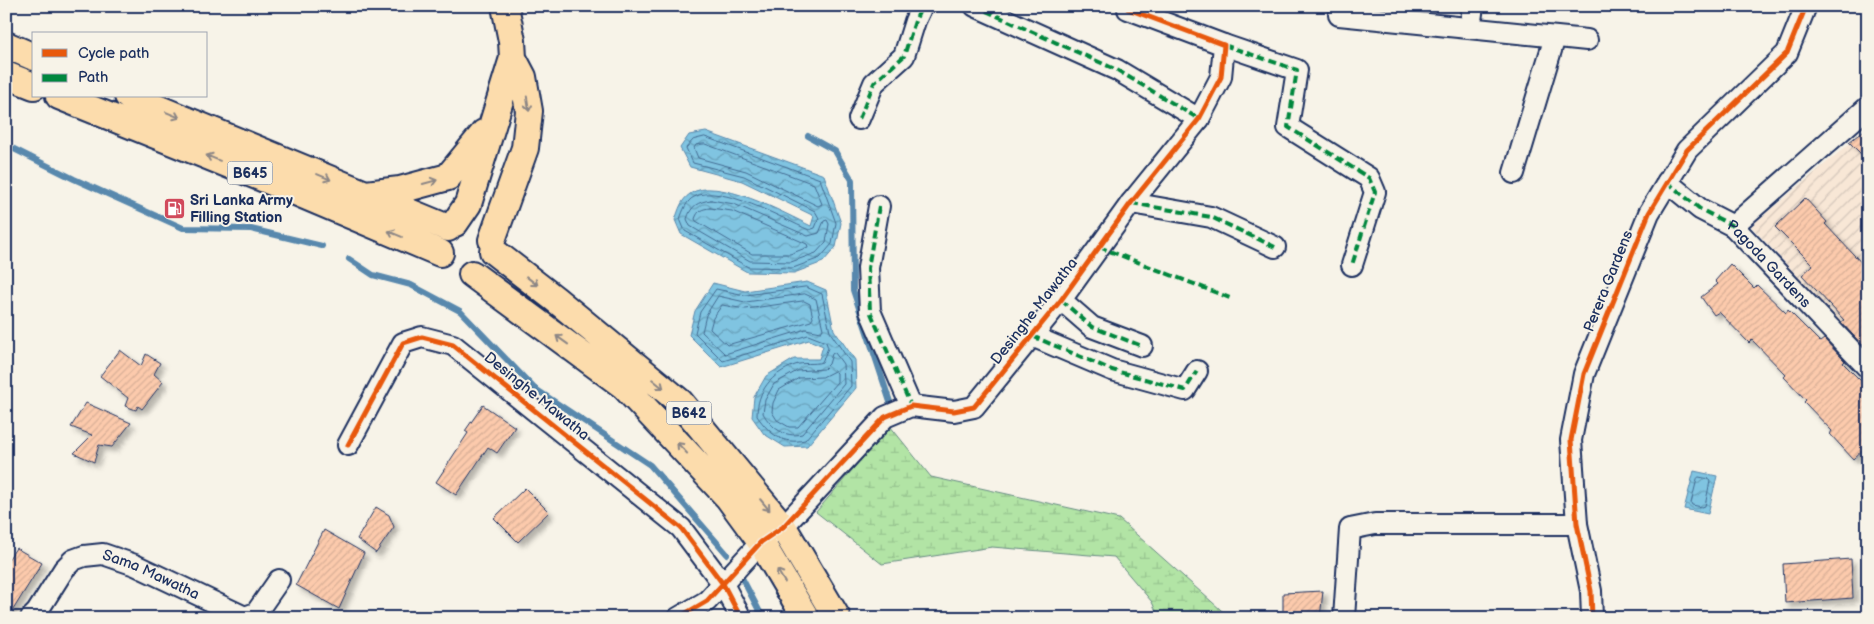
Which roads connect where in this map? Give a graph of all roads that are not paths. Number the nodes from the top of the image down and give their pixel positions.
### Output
1 (505, 6) edge
2 (922, 6) edge
3 (975, 6) edge
4 (1128, 6) edge
5 (1473, 6) edge
6 (1806, 6) edge
7 (1339, 15) dead end
8 (1470, 28) junction
9 (1555, 37) junction
10 (1587, 40) dead end
11 (1224, 44) junction
12 (6, 46) edge
13 (32, 56) edge
14 (513, 58) junction
15 (6, 75) edge
16 (32, 85) edge
17 (64, 98) edge
18 (133, 98) edge
19 (1868, 106) edge
20 (859, 119) dead end
21 (1199, 119) junction
22 (492, 123) junction
23 (1514, 173) dead end
24 (1667, 182) junction
25 (365, 194) junction
26 (1131, 203) junction
27 (879, 206) dead end
28 (452, 226) junction
29 (1733, 226) junction
30 (493, 245) junction
31 (1275, 247) dead end
32 (440, 253) junction
33 (1352, 265) dead end
34 (472, 274) junction
35 (1061, 300) junction
36 (1032, 336) junction
37 (1142, 346) dead end
38 (1868, 368) edge
39 (1197, 371) dead end
40 (911, 406) junction
41 (348, 445) dead end
42 (1577, 524) junction
43 (783, 527) junction
44 (761, 542) junction
45 (279, 580) dead end
46 (723, 584) junction
47 (31, 618) edge
48 (678, 618) edge
49 (741, 618) edge
50 (806, 618) edge
51 (838, 618) edge
52 (1344, 618) edge
53 (1592, 618) edge

1 - 14 main road
2 - 20 street
3 - 21 street
4 - 11 street
5 - 8 street
6 - 24 street, Perera Gardens
7 - 8 street
8 - 9 street
9 - 10 street
9 - 23 street
11 - 21 street, Desinghe Mawatha
11 - 33 street
12 - 13 main road
14 - 22 main road
14 -> 30 main road
15 - 16 main road
32 -> 17 main road, B645
18 -> 25 main road, B645
19 - 29 street, Pagoda Gardens
21 - 26 street, Desinghe Mawatha
25 -> 22 main road
22 - 28 main road
24 - 29 street
24 - 42 street, Perera Gardens
25 - 28 main road, B645
26 - 31 street
26 - 35 street, Desinghe Mawatha
27 - 40 street
28 - 30 main road
28 - 32 main road
29 - 38 street, Pagoda Gardens
30 - 34 main road
30 -> 43 main road, B642
32 - 34 main road
44 -> 34 main road, B642
35 - 36 street, Desinghe Mawatha
35 - 37 street
36 - 39 street
36 - 40 street, Desinghe Mawatha
40 - 43 street, Desinghe Mawatha
41 - 46 street, Desinghe Mawatha
42 - 52 street
42 - 53 street, Perera Gardens
43 - 44 street, Desinghe Mawatha
43 - 51 main road, B642
44 - 46 street, Desinghe Mawatha
50 -> 44 main road, B642
45 - 47 street, Sama Mawatha
46 - 48 street
46 - 49 street, Desinghe Mawatha

